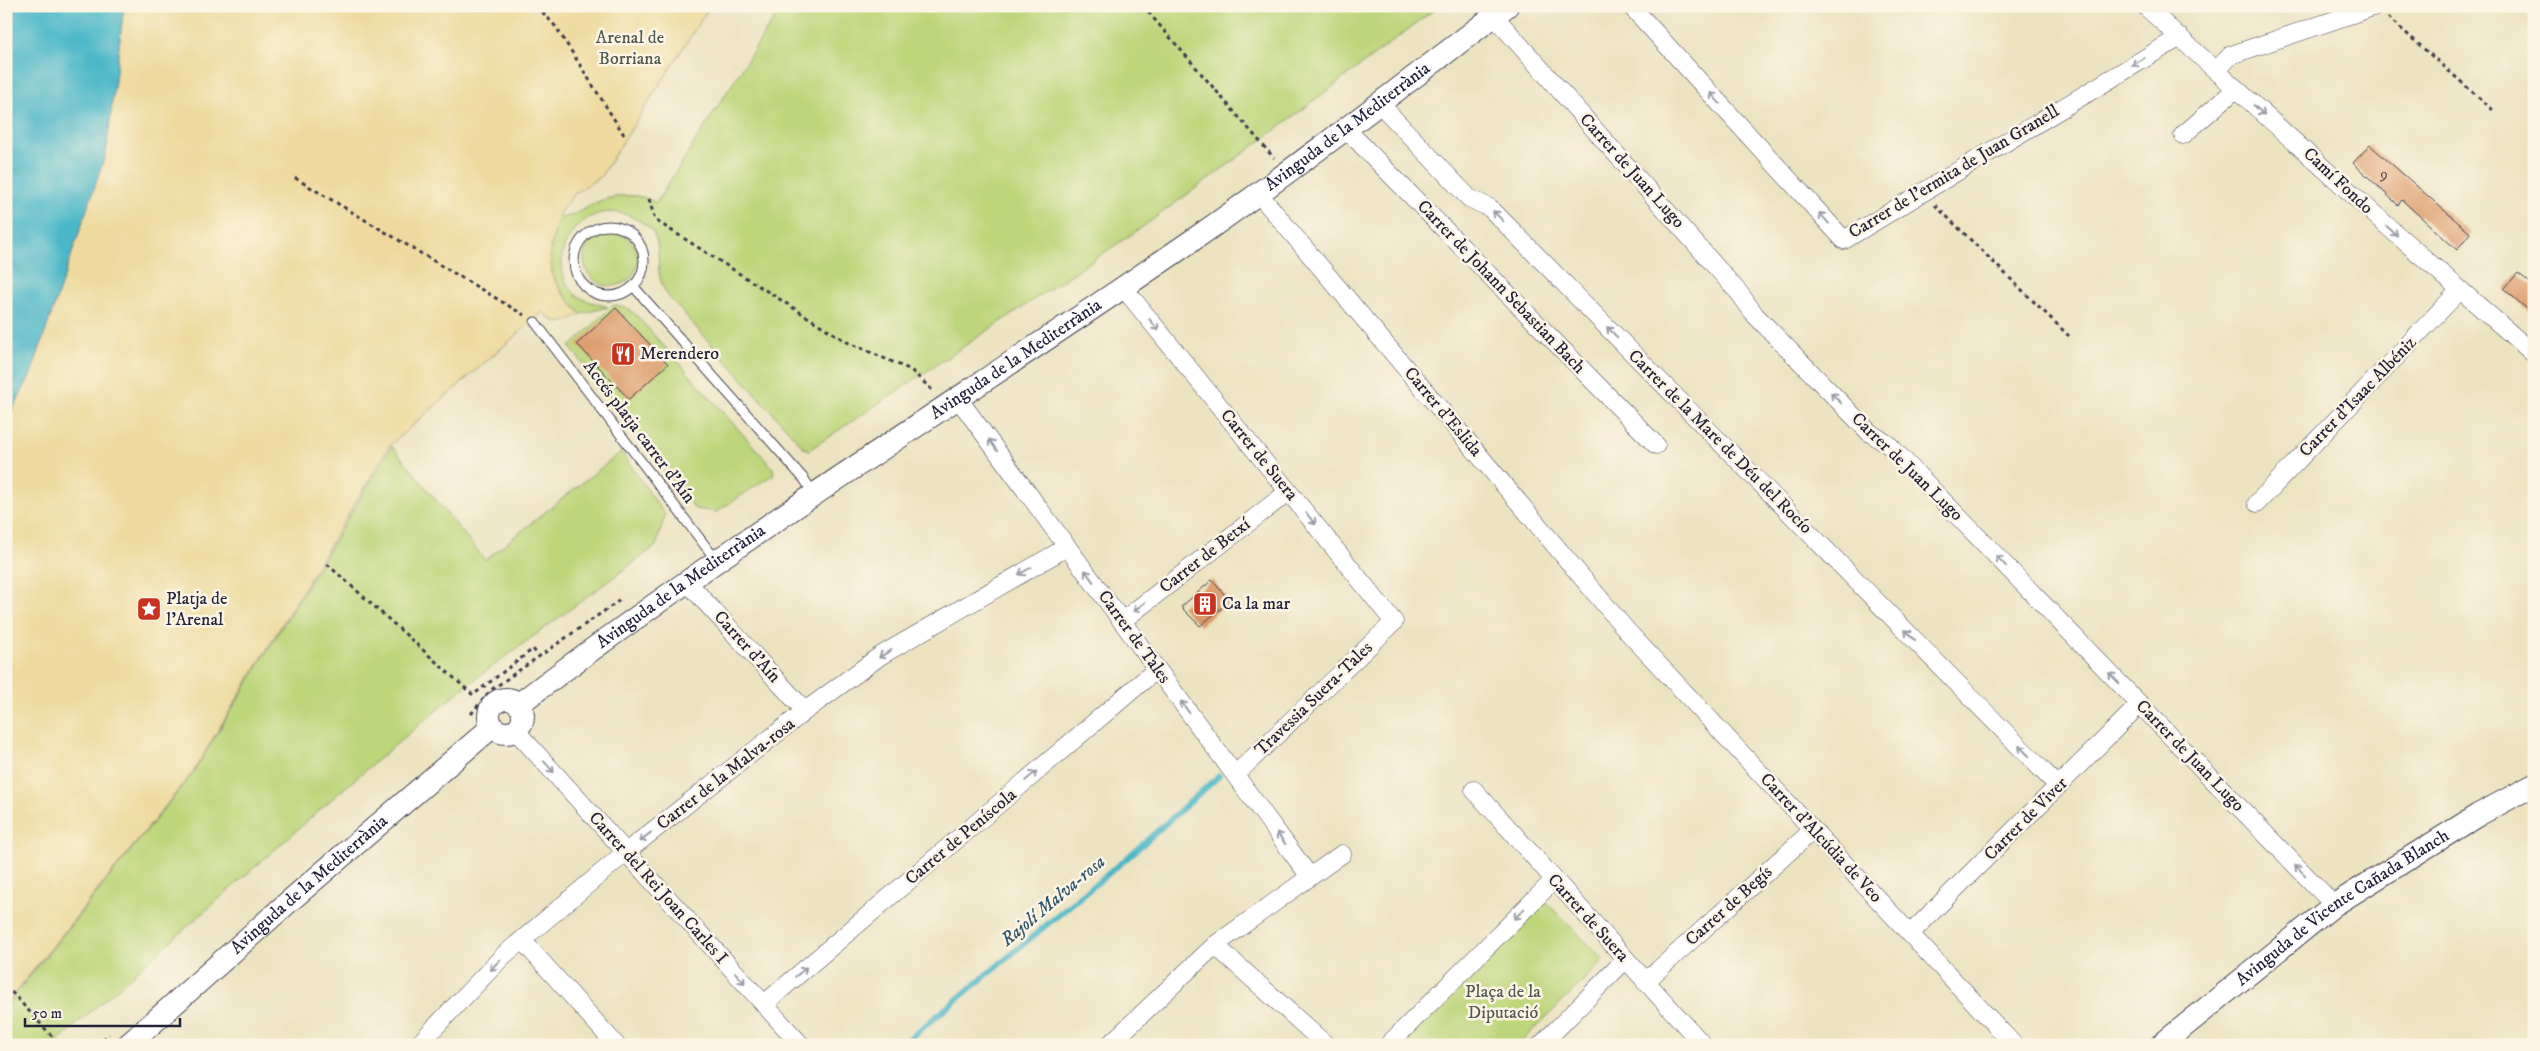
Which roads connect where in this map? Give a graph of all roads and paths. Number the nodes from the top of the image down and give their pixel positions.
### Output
1 (537, 6) edge
2 (1143, 6) edge
3 (1631, 6) edge
4 (2145, 6) edge
5 (2376, 6) edge
6 (1501, 11) edge
7 (2180, 37) junction
8 (2216, 71) junction
9 (2236, 89) junction
10 (1379, 103) junction
11 (2494, 111) dead end
12 (1346, 129) junction
13 (2184, 135) dead end
14 (626, 138) dead end
15 (1276, 161) dead end
16 (295, 178) dead end
17 (1258, 193) junction
18 (1922, 193) junction
19 (649, 199) dead end
20 (634, 287) junction
21 (1123, 287) junction
22 (2459, 291) junction
23 (535, 322) joint
24 (2069, 336) dead end
25 (2534, 354) edge
26 (934, 392) dead end
27 (958, 397) junction
28 (1656, 445) dead end
29 (1288, 492) junction
30 (814, 494) junction
31 (2257, 503) dead end
32 (1067, 547) junction
33 (717, 562) junction
34 (327, 564) dead end
35 (688, 582) junction
36 (1122, 621) junction
37 (1394, 622) joint
38 (1628, 632) joint
39 (1157, 669) junction
40 (553, 679) junction
41 (519, 704) junction
42 (2140, 704) junction
43 (805, 712) junction
44 (492, 727) junction
45 (516, 731) junction
46 (1235, 775) junction
47 (2534, 785) edge
48 (2058, 786) junction
49 (1474, 790) dead end
50 (1813, 830) junction
51 (626, 852) junction
52 (1342, 854) dead end
53 (1310, 877) junction
54 (1554, 880) junction
55 (2334, 905) junction
56 (1911, 933) junction
57 (522, 940) junction
58 (1215, 945) junction
59 (1625, 960) junction
60 (1645, 982) junction
61 (6, 986) edge
62 (764, 1004) junction
63 (60, 1045) edge
64 (128, 1045) edge
65 (418, 1045) edge
66 (616, 1045) edge
67 (801, 1045) edge
68 (1109, 1045) edge
69 (1326, 1045) edge
70 (1388, 1045) edge
71 (1541, 1045) edge
72 (1703, 1045) edge
73 (2014, 1045) edge
74 (2161, 1045) edge

1 - 14 path
2 - 15 path
18 -> 3 street, Carrer de l'ermita de Juan Granell
4 - 7 street, Camí Fondo
5 - 8 street
5 - 11 path
6 - 10 street, Avinguda de la Mediterrània
42 -> 6 street, Carrer de Juan Lugo
7 - 8 street, Camí Fondo
7 -> 18 street, Carrer de l'ermita de Juan Granell
8 - 9 street, Camí Fondo
9 - 13 street
9 -> 22 street, Camí Fondo
10 - 12 street, Avinguda de la Mediterrània
48 -> 10 street, Carrer de la Mare de Déu del Rocío
12 - 17 street, Avinguda de la Mediterrània
12 - 28 street, Carrer de Johann Sebastian Bach
16 - 23 path
17 - 21 street, Avinguda de la Mediterrània
17 - 38 street, Carrer d'Eslida
18 - 24 path
19 - 26 path
20 - 20 lane
20 - 30 lane
21 - 27 street, Avinguda de la Mediterrània
21 -> 29 street, Carrer de Suera
22 - 25 street, Camí Fondo
22 - 31 street, Carrer d'Isaac Albéniz
23 - 33 lane, Accés platja carrer d'Aín
27 - 30 street, Avinguda de la Mediterrània
32 -> 27 street, Carrer de Tales
29 -> 36 street, Carrer de Betxí
29 -> 37 street, Carrer de Suera
30 - 33 street, Avinguda de la Mediterrània
36 -> 32 street, Carrer de Tales
32 -> 43 street, Carrer de la Malva-rosa
33 - 35 street, Avinguda de la Mediterrània
34 - 40 path
35 - 40 street, Avinguda de la Mediterrània
35 - 43 street, Carrer d'Aín
36 - 39 street, Carrer de Tales
37 - 46 street, Travessia Suera-Tales
38 - 50 street, Carrer d'Alcúdia de Veo
46 -> 39 street, Carrer de Tales
62 -> 39 street, Carrer de Peníscola
40 - 41 street, Avinguda de la Mediterrània
41 - 44 street
41 - 45 street
42 - 48 street, Carrer de Viver
55 -> 42 street, Carrer de Juan Lugo
43 -> 51 street, Carrer de la Malva-rosa
44 - 45 street
44 - 64 street, Avinguda de la Mediterrània
45 -> 51 street, Carrer del Rei Joan Carles I
53 -> 46 street, Carrer de Tales
47 - 55 street, Avinguda de Vicente Cañada Blanch
48 - 56 street, Carrer de Viver
49 - 54 street, Carrer de Suera
50 - 56 street, Carrer d'Alcúdia de Veo
50 - 60 street, Carrer de Begís
51 - 57 street, Carrer de la Malva-rosa
51 -> 62 street, Carrer del Rei Joan Carles I
52 - 53 street
53 - 58 street
54 - 59 street, Carrer de Suera
54 -> 70 street
55 - 74 street, Avinguda de Vicente Cañada Blanch
56 - 73 street, Carrer d'Alcúdia de Veo
57 -> 65 street, Carrer de la Malva-rosa
57 - 66 street
58 - 68 street
58 - 69 street
59 - 60 street, Carrer de Suera
59 - 71 street
60 - 72 street, Carrer de Suera
61 - 63 path
62 - 67 street, Carrer del Rei Joan Carles I

